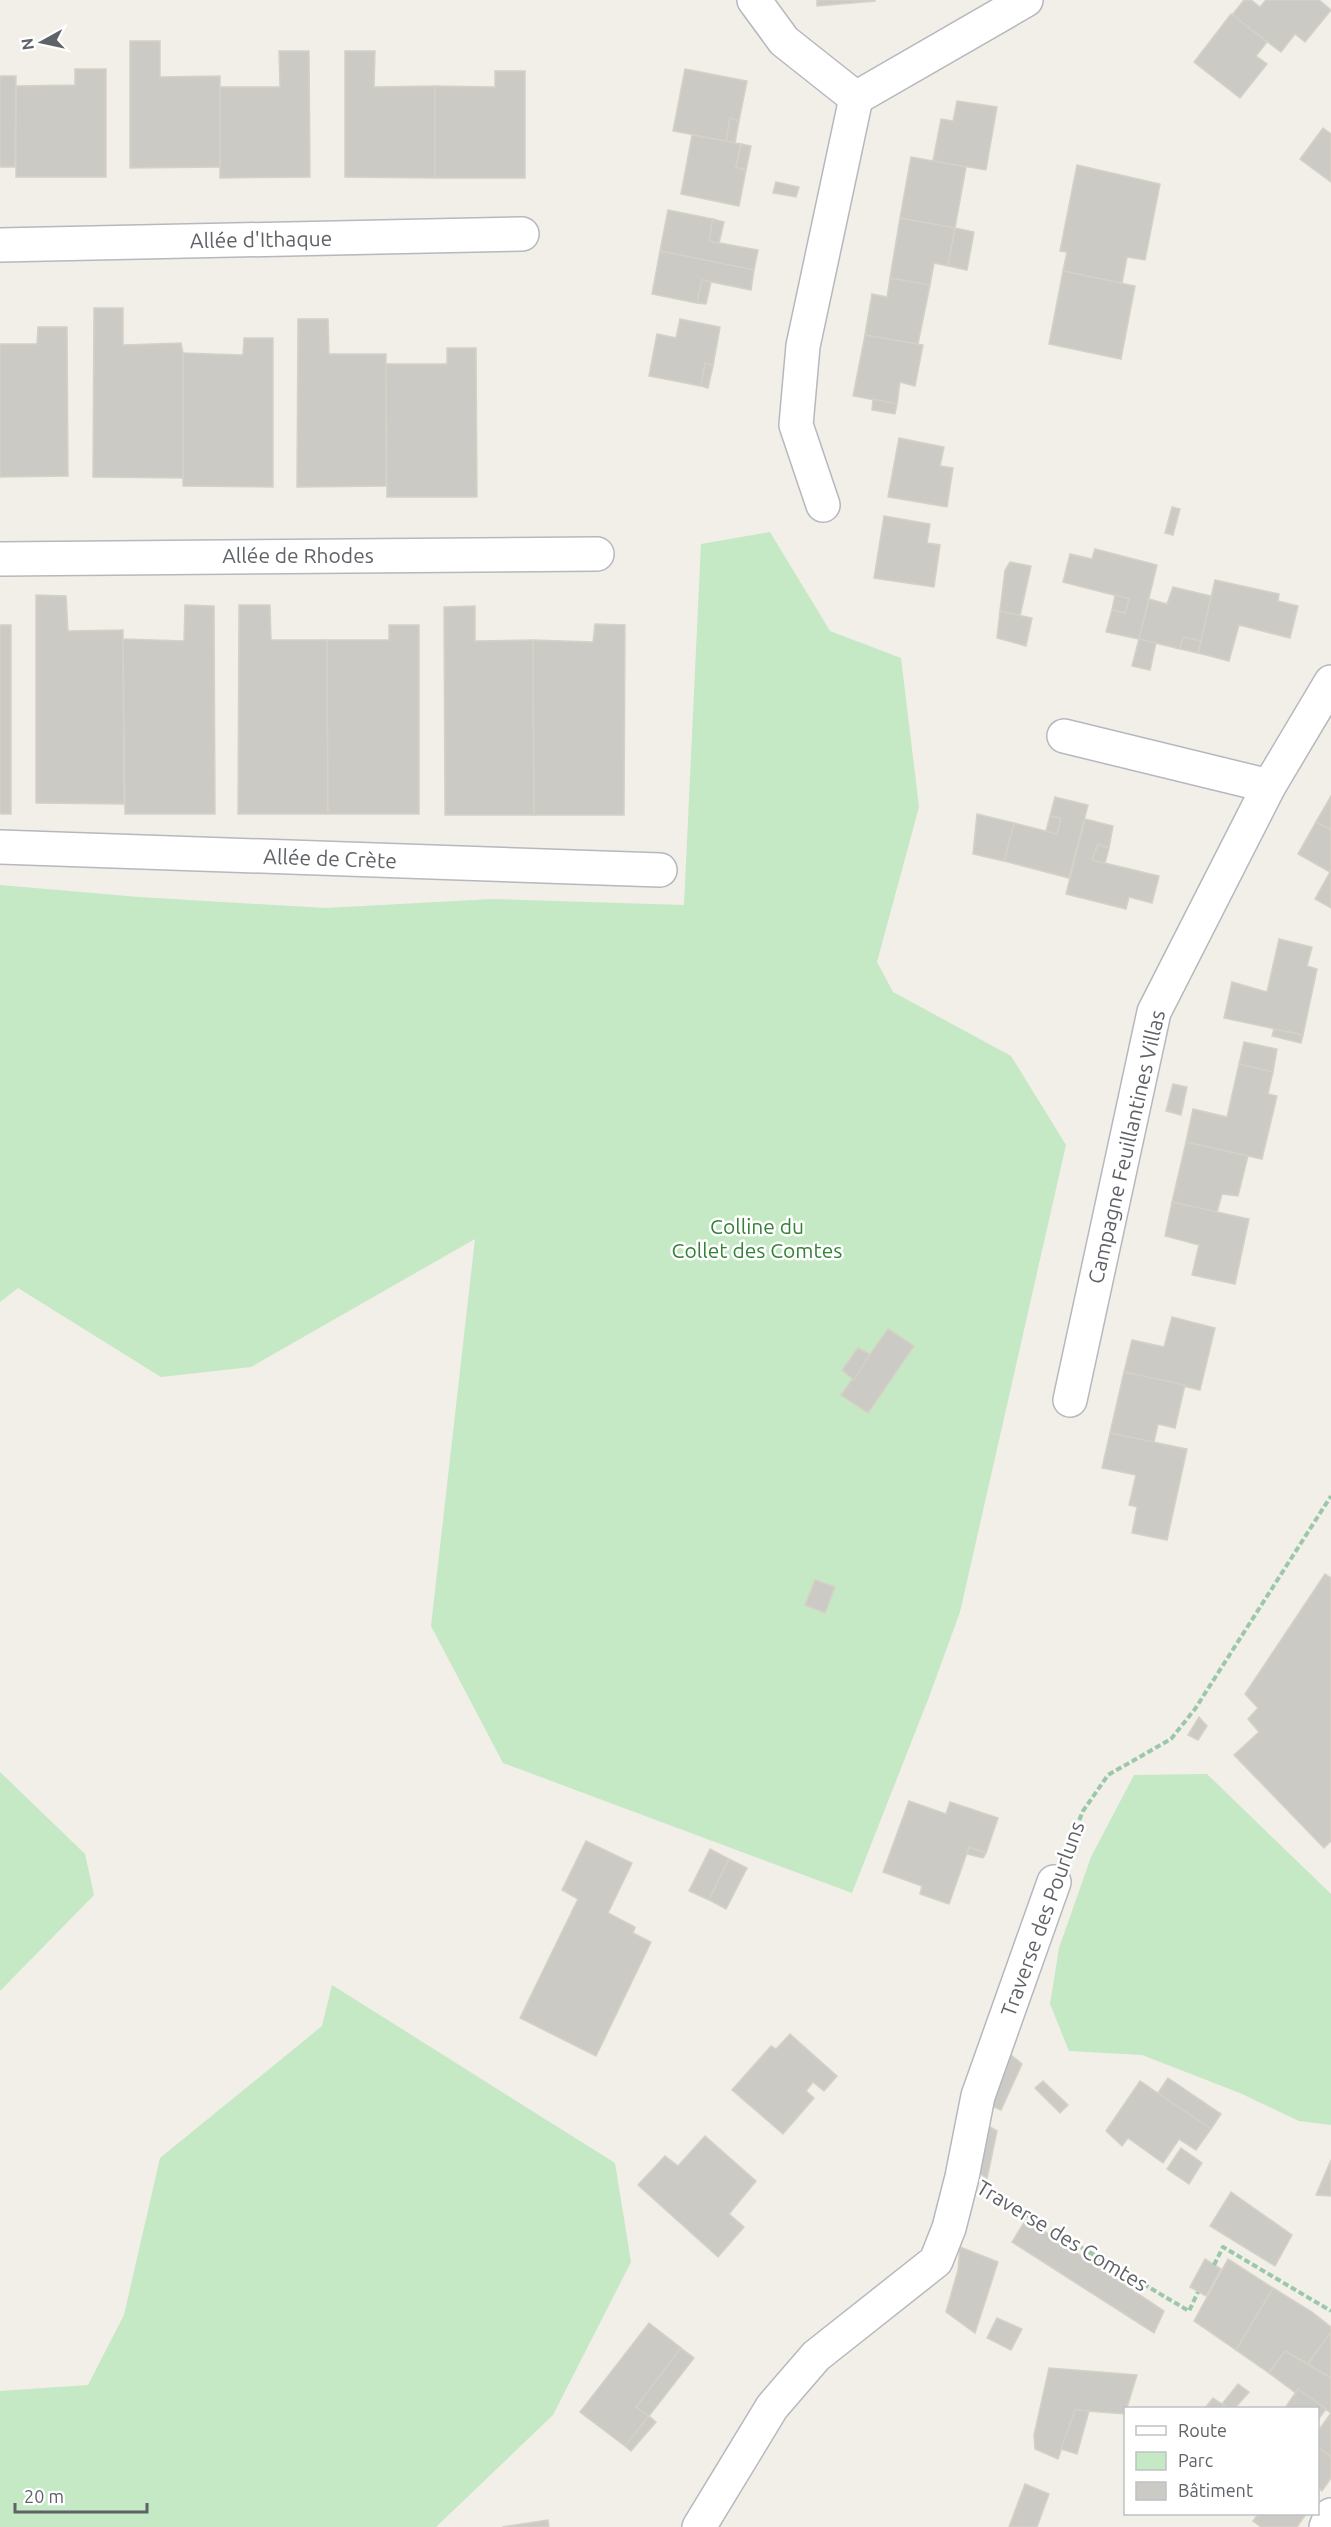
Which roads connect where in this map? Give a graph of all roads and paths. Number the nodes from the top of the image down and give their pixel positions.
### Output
1 (754, 0) edge
2 (1026, 0) edge
3 (856, 98) junction
4 (522, 234) dead end
5 (0, 245) edge
6 (823, 505) dead end
7 (597, 554) dead end
8 (0, 559) edge
9 (1331, 682) edge
10 (1064, 735) dead end
11 (1269, 786) junction
12 (0, 847) edge
13 (660, 870) dead end
14 (1070, 1400) dead end
15 (1331, 1496) edge
16 (1054, 1882) joint
17 (962, 2177) junction
18 (1214, 2265) dead end
19 (1198, 2292) dead end
20 (1331, 2310) edge
21 (1331, 2515) edge
22 (699, 2527) edge
23 (1326, 2527) edge

1 - 3 street
2 - 3 street
3 - 6 street
4 - 5 street, Allée d'Ithaque
7 - 8 street, Allée de Rhodes
9 - 11 street, Campagne Feuillantines Villas
10 - 11 street
11 - 14 street, Campagne Feuillantines Villas
12 - 13 street, Allée de Crète
15 - 16 path, Traverse des Pourluns
16 - 17 street, Traverse des Pourluns
17 - 19 path, Traverse des Comtes
17 - 22 street, Traverse des Comtes
18 - 20 path
21 - 23 street

